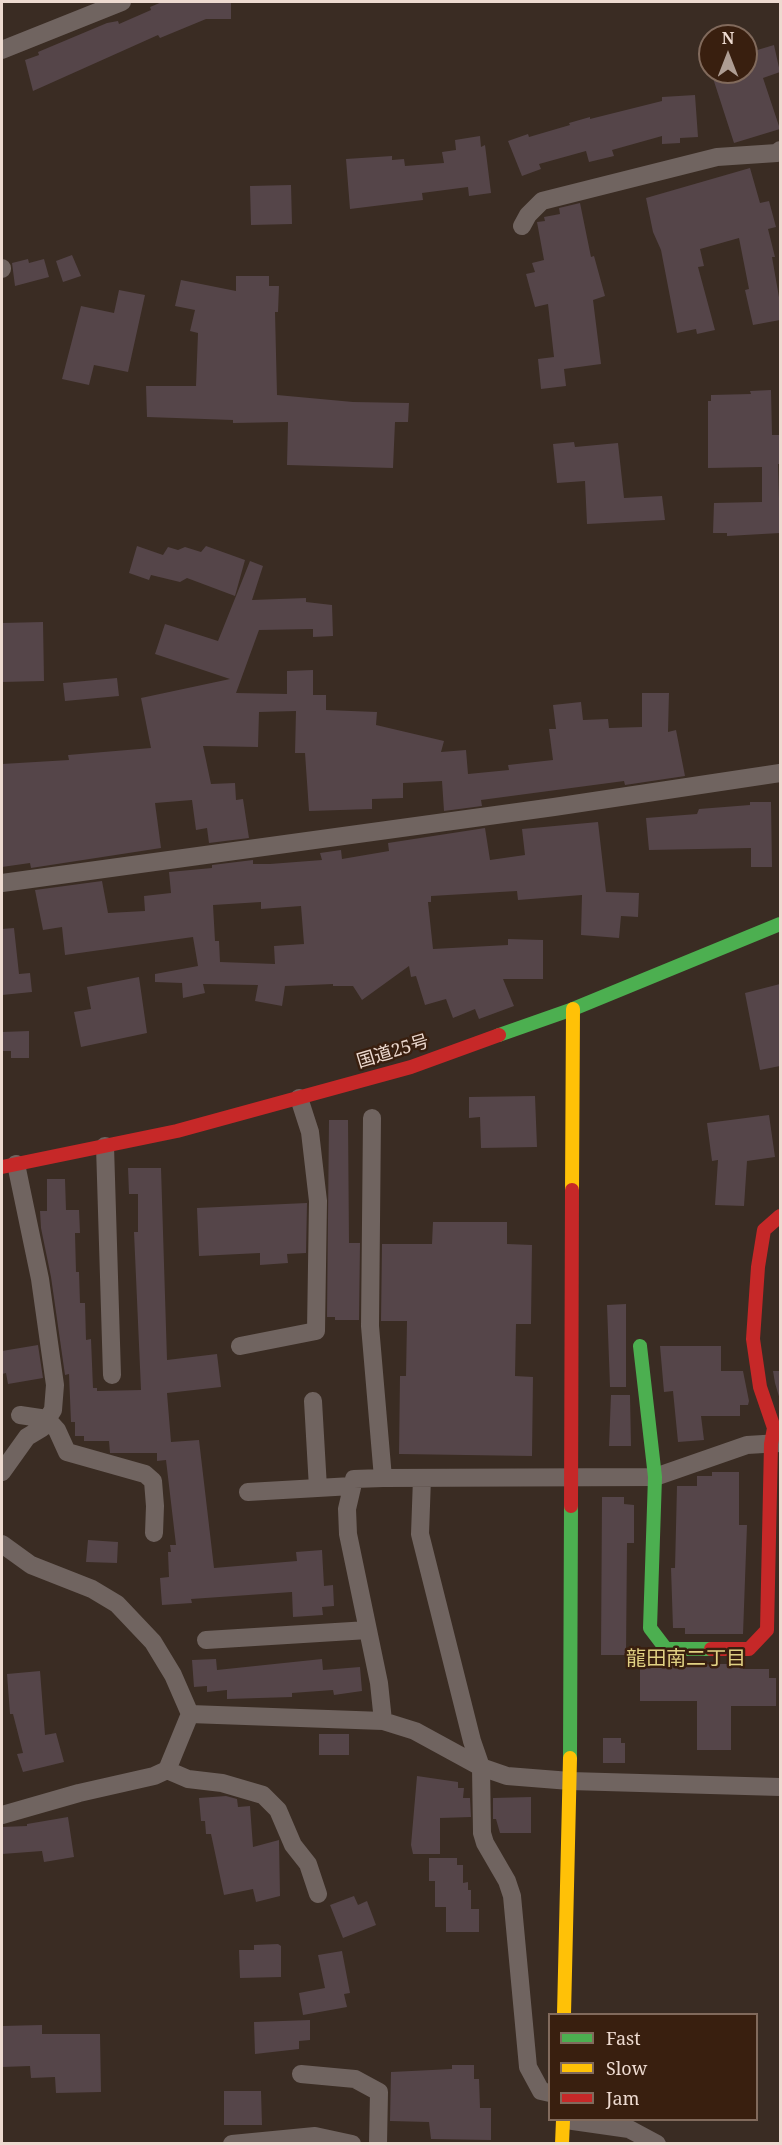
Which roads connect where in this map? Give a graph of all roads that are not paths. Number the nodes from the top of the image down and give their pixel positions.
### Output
1 (122, 2) edge
2 (2, 50) edge
3 (780, 150) edge
4 (522, 226) dead end
5 (780, 773) edge
6 (2, 883) edge
7 (780, 924) edge
8 (573, 1009) junction
9 (299, 1098) junction
10 (372, 1118) dead end
11 (105, 1146) junction
12 (9, 1165) edge
13 (780, 1216) edge
14 (240, 1346) dead end
15 (640, 1346) dead end
16 (112, 1375) dead end
17 (313, 1401) dead end
18 (20, 1415) dead end
19 (48, 1419) junction
20 (776, 1443) edge
21 (2, 1472) edge
22 (572, 1476) junction
23 (655, 1477) junction
24 (382, 1478) junction
25 (422, 1478) junction
26 (352, 1486) junction
27 (318, 1488) junction
28 (248, 1492) dead end
29 (154, 1533) dead end
30 (2, 1544) edge
31 (368, 1630) junction
32 (206, 1640) dead end
33 (190, 1714) junction
34 (382, 1721) junction
35 (481, 1767) junction
36 (167, 1770) junction
37 (570, 1781) junction
38 (780, 1787) edge
39 (2, 1815) edge
40 (318, 1894) dead end
41 (564, 2013) edge
42 (301, 2074) dead end
43 (548, 2092) edge
44 (564, 2121) edge
45 (571, 2121) edge
46 (232, 2144) edge
47 (352, 2144) edge
48 (378, 2144) edge
49 (562, 2144) edge
50 (657, 2144) edge

1 - 2 street
3 - 4 street
5 - 6 street
7 - 8 main road, 国道25号
8 - 9 main road, 国道25号
8 - 22 main road
9 - 11 main road, 国道25号
9 - 14 street
10 - 24 street
11 - 12 main road, 国道25号
11 - 16 street
12 - 19 street
13 - 20 main road
15 - 23 main road
17 - 27 street
18 - 19 street
19 - 21 street
19 - 29 street
20 - 23 street
20 - 23 main road
22 - 23 street
22 - 25 street
22 - 37 main road
24 - 25 street
24 - 26 street
25 - 35 street
26 - 27 street
26 - 31 street
27 - 28 street
30 - 33 street
31 - 32 street
31 - 34 street
33 - 34 street
33 - 36 street
34 - 35 street
35 - 37 street
35 - 43 street
36 - 39 street
36 - 40 street
37 - 38 street
37 - 41 main road
42 - 48 street
44 - 49 main road
45 - 50 street
46 - 47 street

